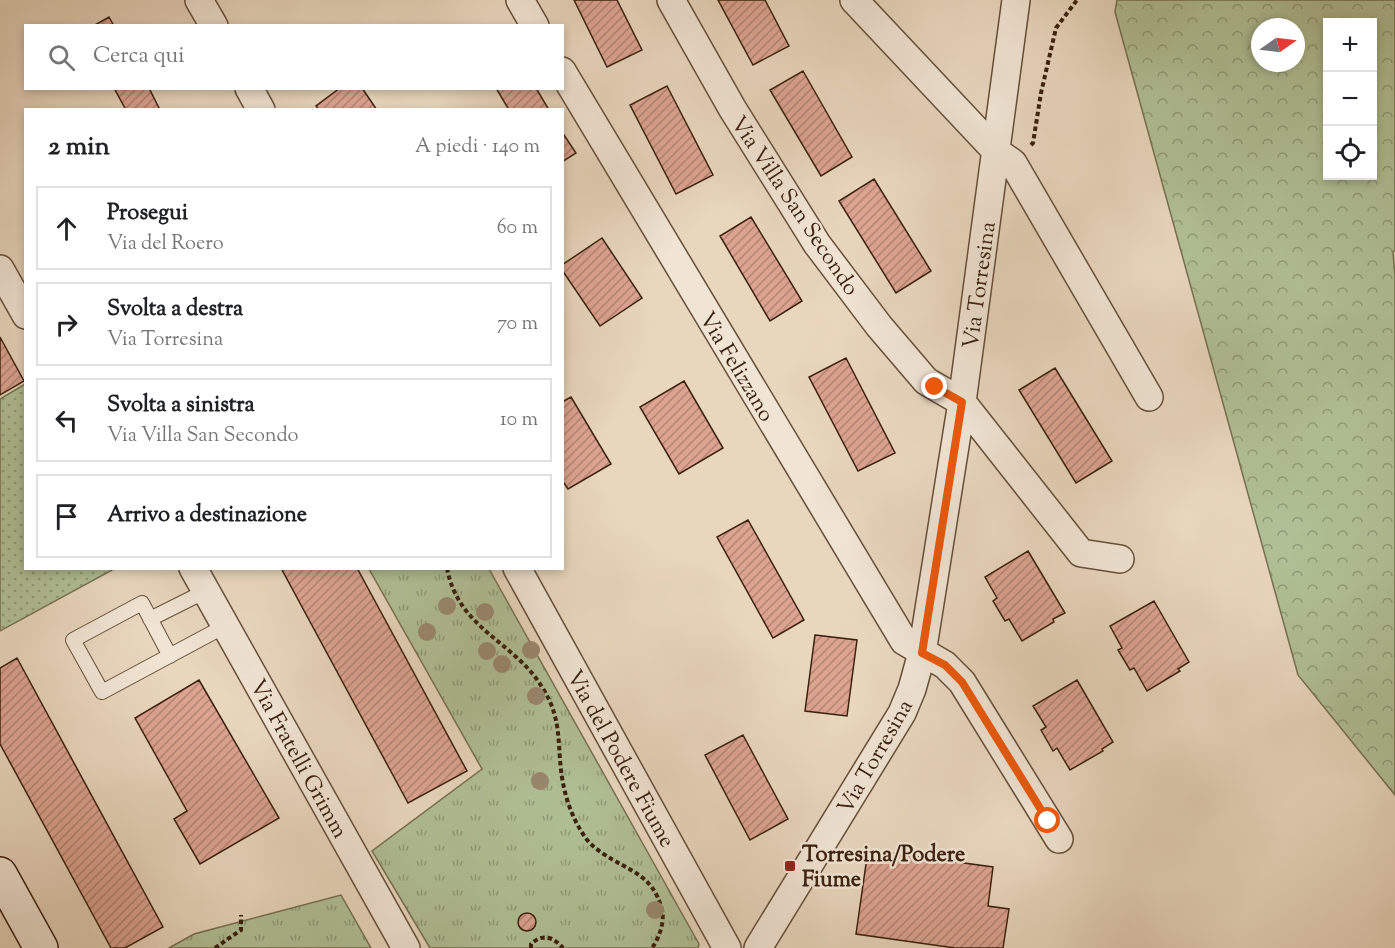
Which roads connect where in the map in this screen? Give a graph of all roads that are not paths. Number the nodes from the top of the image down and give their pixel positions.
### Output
1 (199, 0) edge
2 (520, 0) edge
3 (671, 0) edge
4 (854, 0) edge
5 (1016, 0) edge
6 (213, 24) edge
7 (534, 24) edge
8 (564, 74) edge
9 (250, 90) edge
10 (260, 108) edge
11 (1004, 157) junction
12 (0, 269) edge
13 (24, 311) edge
14 (1149, 397) dead end
15 (962, 402) junction
16 (1120, 559) dead end
17 (518, 570) edge
18 (199, 580) edge
19 (150, 619) junction
20 (225, 626) junction
21 (922, 653) junction
22 (170, 656) junction
23 (1059, 839) dead end
24 (0, 874) edge
25 (41, 948) edge
26 (406, 948) edge
27 (727, 948) edge
28 (758, 948) edge

1 - 6 street
2 - 7 street
3 - 15 street, Via Villa San Secondo
4 - 11 street
5 - 11 street, Via Torresina
8 - 21 street, Via Felizzano
9 - 10 street
11 - 14 street
11 - 15 street, Via Torresina
12 - 13 street
15 - 16 street, Via Villa San Secondo
15 - 21 street, Via Torresina
17 - 27 street, Via del Podere Fiume
18 - 19 lane
18 - 20 street, Via Fratelli Grimm
19 - 22 lane
19 - 22 lane
20 - 22 lane
20 - 26 street, Via Fratelli Grimm
21 - 23 street, Via Felizzano
21 - 28 street, Via Torresina
24 - 25 street

